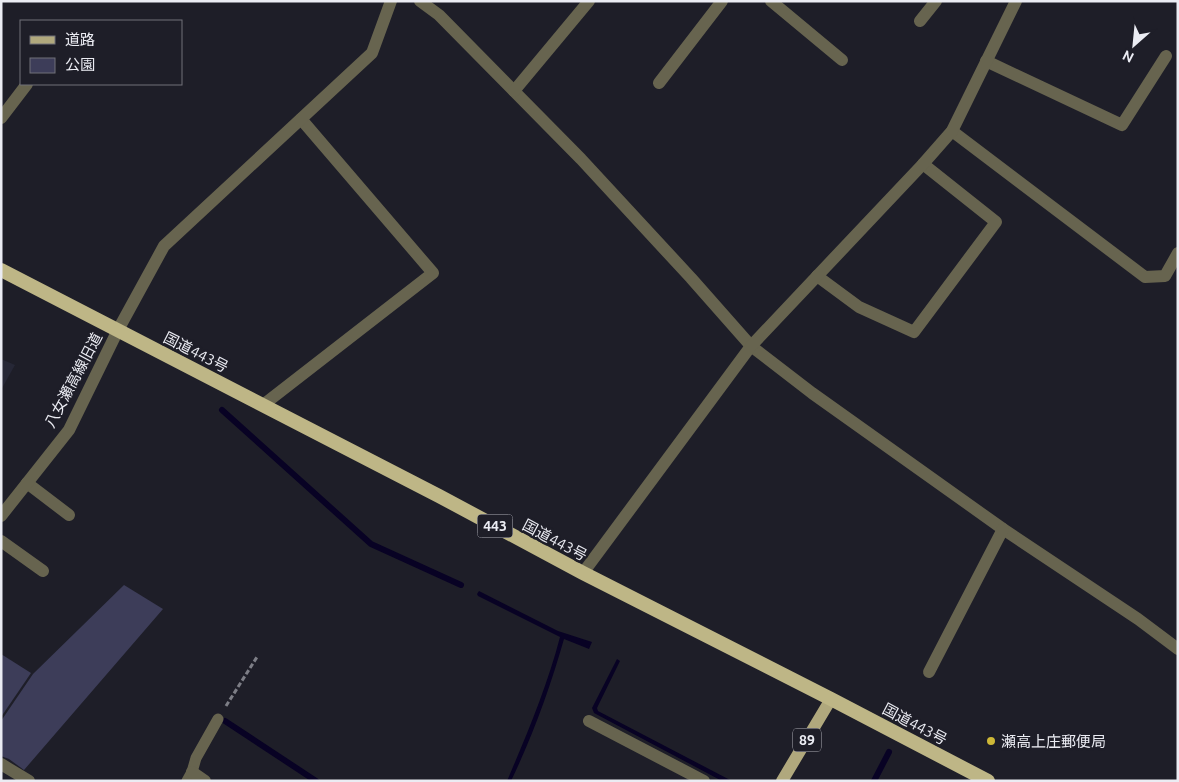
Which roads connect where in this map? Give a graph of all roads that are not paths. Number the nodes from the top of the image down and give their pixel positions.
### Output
1 (391, 1) edge
2 (420, 1) edge
3 (589, 1) edge
4 (722, 1) edge
5 (771, 1) edge
6 (936, 1) edge
7 (1016, 1) edge
8 (920, 21) dead end
9 (1166, 56) dead end
10 (842, 60) dead end
11 (986, 62) junction
12 (659, 83) dead end
13 (26, 85) edge
14 (514, 92) junction
15 (1, 118) edge
16 (301, 119) junction
17 (952, 131) junction
18 (923, 164) junction
19 (1178, 253) edge
20 (1, 270) edge
21 (817, 276) junction
22 (118, 330) junction
23 (751, 346) junction
24 (263, 405) junction
25 (27, 483) junction
26 (69, 515) dead end
27 (1, 516) edge
28 (1003, 529) junction
29 (1, 541) edge
30 (43, 571) dead end
31 (584, 573) junction
32 (1178, 649) edge
33 (929, 672) dead end
34 (832, 699) junction
35 (218, 719) road end
36 (589, 721) dead end
37 (1, 764) edge
38 (189, 776) edge
39 (29, 781) edge
40 (205, 781) edge
41 (704, 781) edge
42 (782, 781) edge
43 (988, 781) edge

1 - 16 street, 八女瀬高線旧道
2 - 14 street
3 - 14 street
4 - 12 street
5 - 10 street
6 - 8 street
7 - 11 street
9 - 11 street
11 - 17 street
13 - 15 street
14 - 23 street
16 - 22 street, 八女瀬高線旧道
16 - 24 street
17 - 18 street
17 - 19 street
18 - 21 street
18 - 21 street
20 - 22 highway, 国道443号 / 443
21 - 23 street
22 - 24 highway, 国道443号 / 443
22 - 25 street, 八女瀬高線旧道
23 - 28 street
23 - 31 street
24 - 31 highway, 国道443号 / 443
25 - 26 street
25 - 27 street, 八女瀬高線旧道
28 - 32 street
28 - 33 street
29 - 30 street
31 - 34 highway, 国道443号 / 443
34 - 42 main road, 89
34 - 43 highway, 国道443号 / 443
35 - 38 lane
36 - 41 street
37 - 39 street
38 - 40 street

